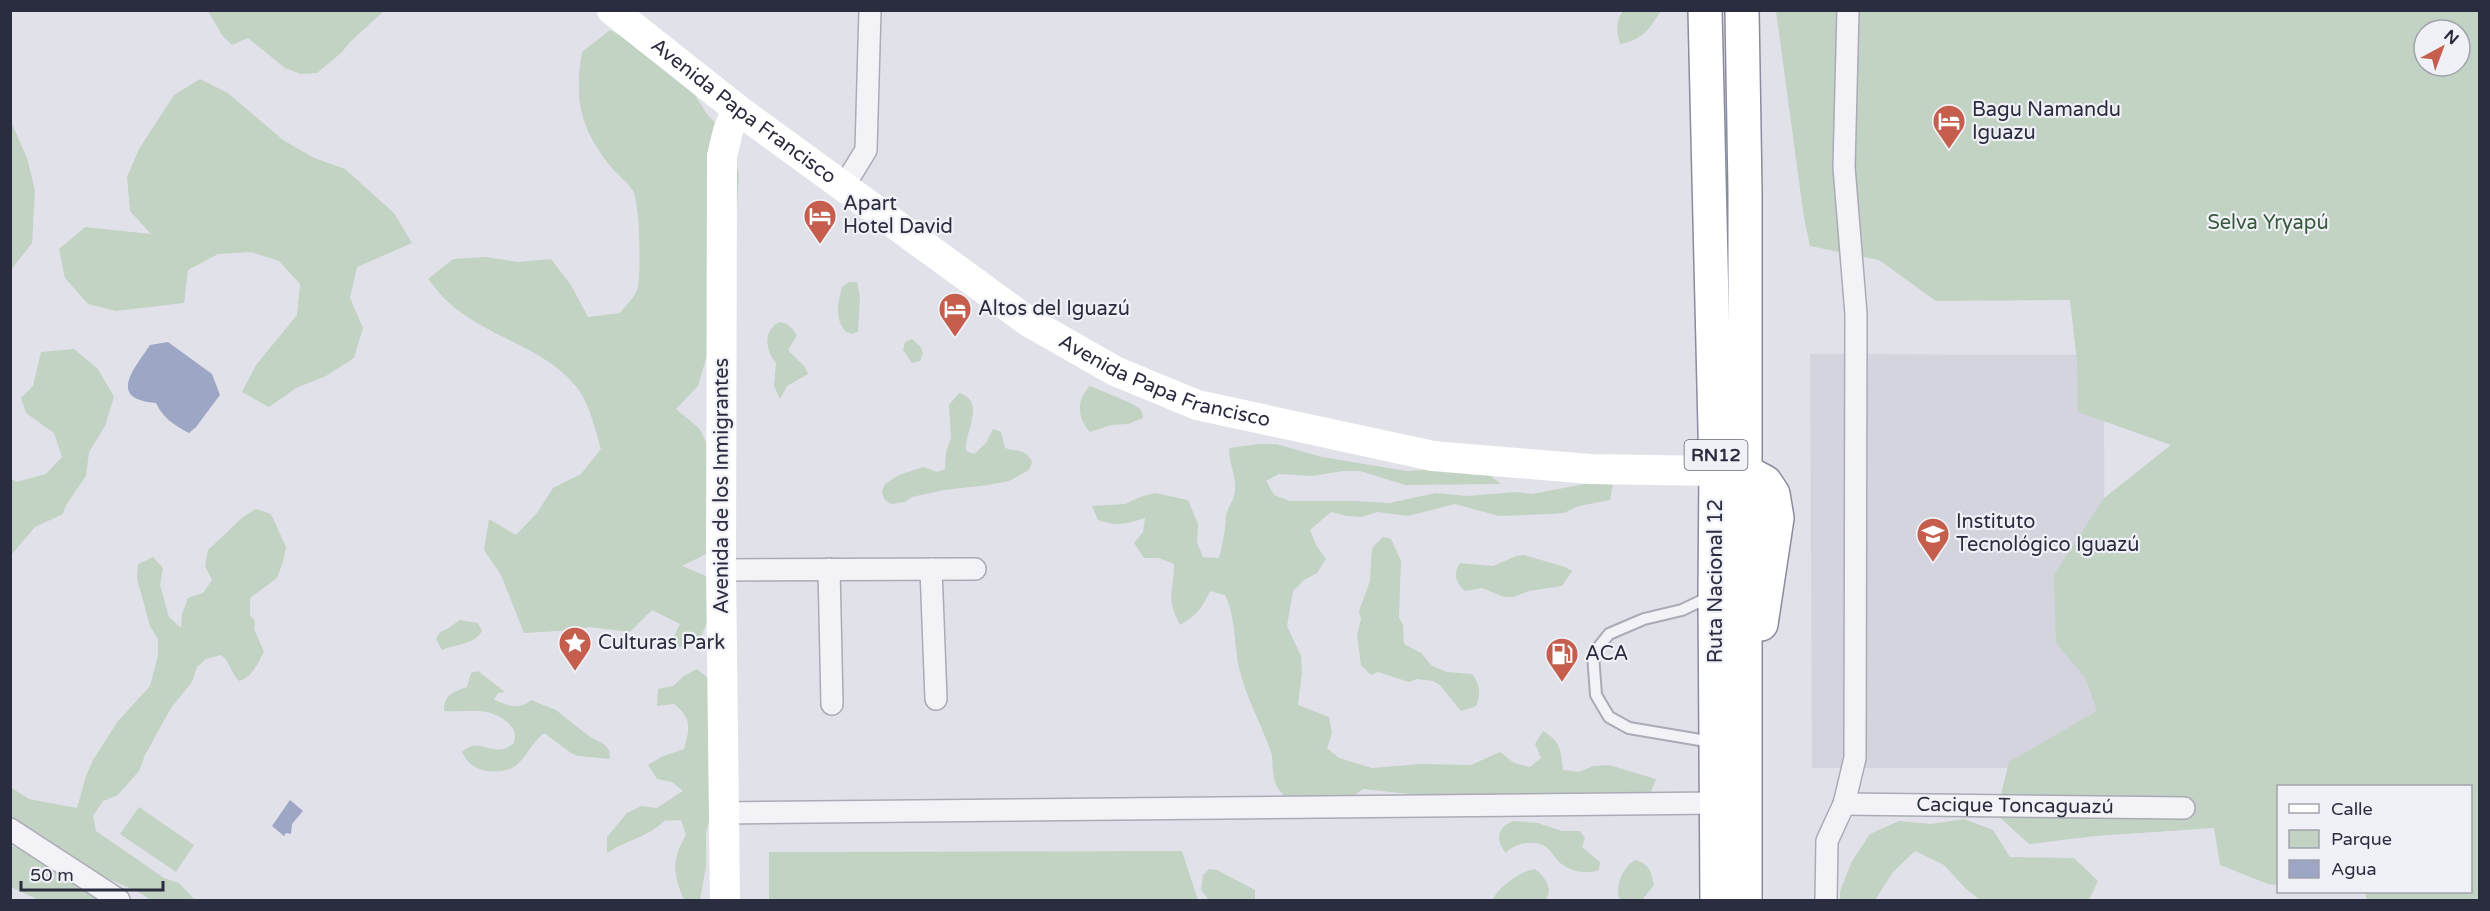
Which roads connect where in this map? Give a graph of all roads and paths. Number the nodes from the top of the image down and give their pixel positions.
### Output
1 (612, 10) edge
2 (870, 10) edge
3 (1705, 10) edge
4 (1742, 10) edge
5 (1848, 10) edge
6 (737, 110) junction
7 (844, 186) junction
8 (1730, 471) junction
9 (829, 569) junction
10 (931, 569) junction
11 (975, 569) dead end
12 (721, 570) junction
13 (1715, 594) junction
14 (936, 699) dead end
15 (832, 704) dead end
16 (1717, 743) junction
17 (1717, 803) junction
18 (1844, 804) junction
19 (2184, 808) dead end
20 (724, 813) junction
21 (10, 829) edge
22 (119, 900) edge
23 (724, 900) edge
24 (1717, 900) edge
25 (1745, 900) edge
26 (1826, 900) edge

1 - 6 main road, Avenida Papa Francisco
2 - 7 street
3 - 8 highway, Ruta Nacional 12 / RN12
4 - 8 highway, Ruta Nacional 12 / RN12
5 - 18 street
6 - 7 main road, Avenida Papa Francisco
6 - 12 main road, Avenida de los Inmigrantes
7 - 8 main road, Avenida Papa Francisco
8 - 13 highway, Ruta Nacional 12 / RN12
8 - 25 highway
9 - 10 street
9 - 12 street
9 - 15 street
10 - 11 street
10 - 14 street
12 - 20 main road, Avenida de los Inmigrantes
13 - 16 highway, Ruta Nacional 12 / RN12
13 - 16 lane
16 - 17 highway, Ruta Nacional 12 / RN12
17 - 20 street
17 - 24 highway, Ruta Nacional 12 / RN12
18 - 19 street, Cacique Toncaguazú
18 - 26 street
20 - 23 main road, Avenida de los Inmigrantes
21 - 22 street

